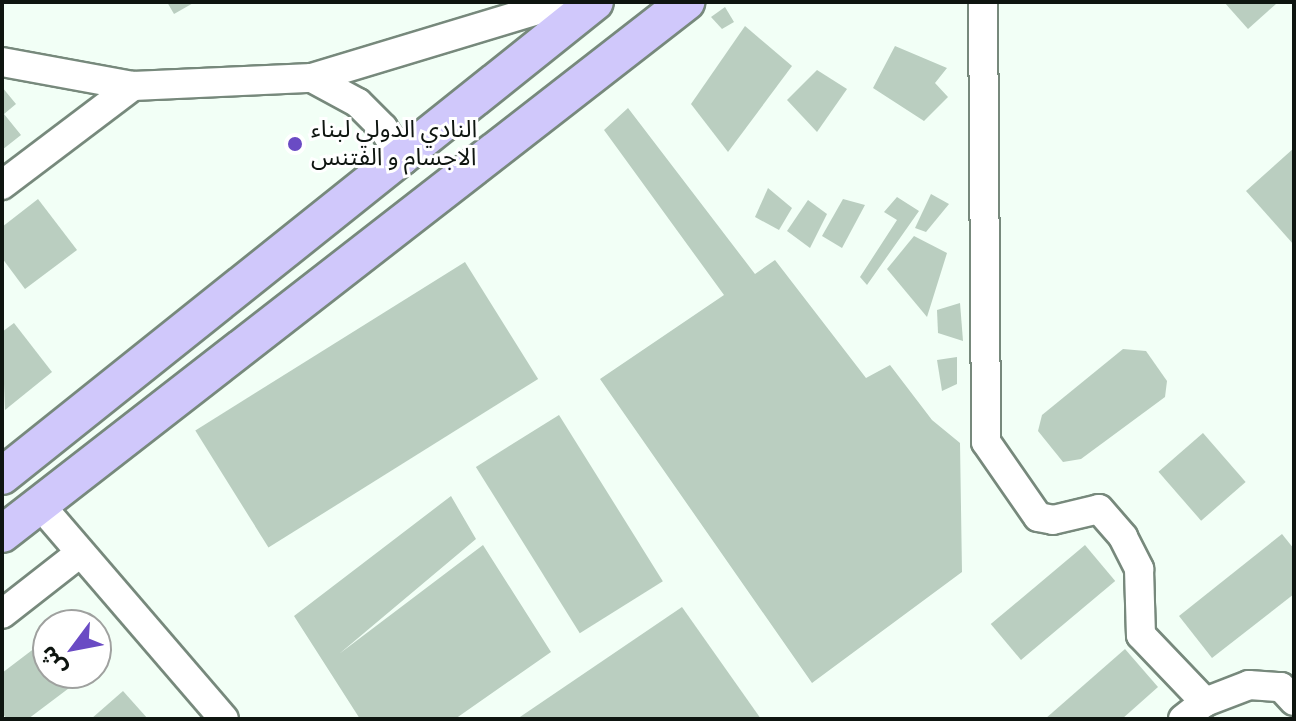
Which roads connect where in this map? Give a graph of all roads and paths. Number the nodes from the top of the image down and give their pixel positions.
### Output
1 (564, 2) edge
2 (595, 2) edge
3 (686, 2) edge
4 (983, 2) edge
5 (2, 62) edge
6 (312, 78) junction
7 (133, 86) junction
8 (403, 160) junction
9 (2, 185) edge
10 (2, 476) edge
11 (40, 505) junction
12 (2, 534) edge
13 (80, 553) junction
14 (2, 614) edge
15 (1294, 701) edge
16 (1205, 702) junction
17 (224, 719) edge
18 (1183, 719) edge

1 - 6 street
2 - 8 main road
3 - 11 main road
4 - 16 street
5 - 7 street
6 - 7 street
6 - 8 street
7 - 9 street
8 - 10 main road
11 - 12 main road
11 - 13 street
13 - 14 street
13 - 17 street
15 - 16 street
16 - 18 street

